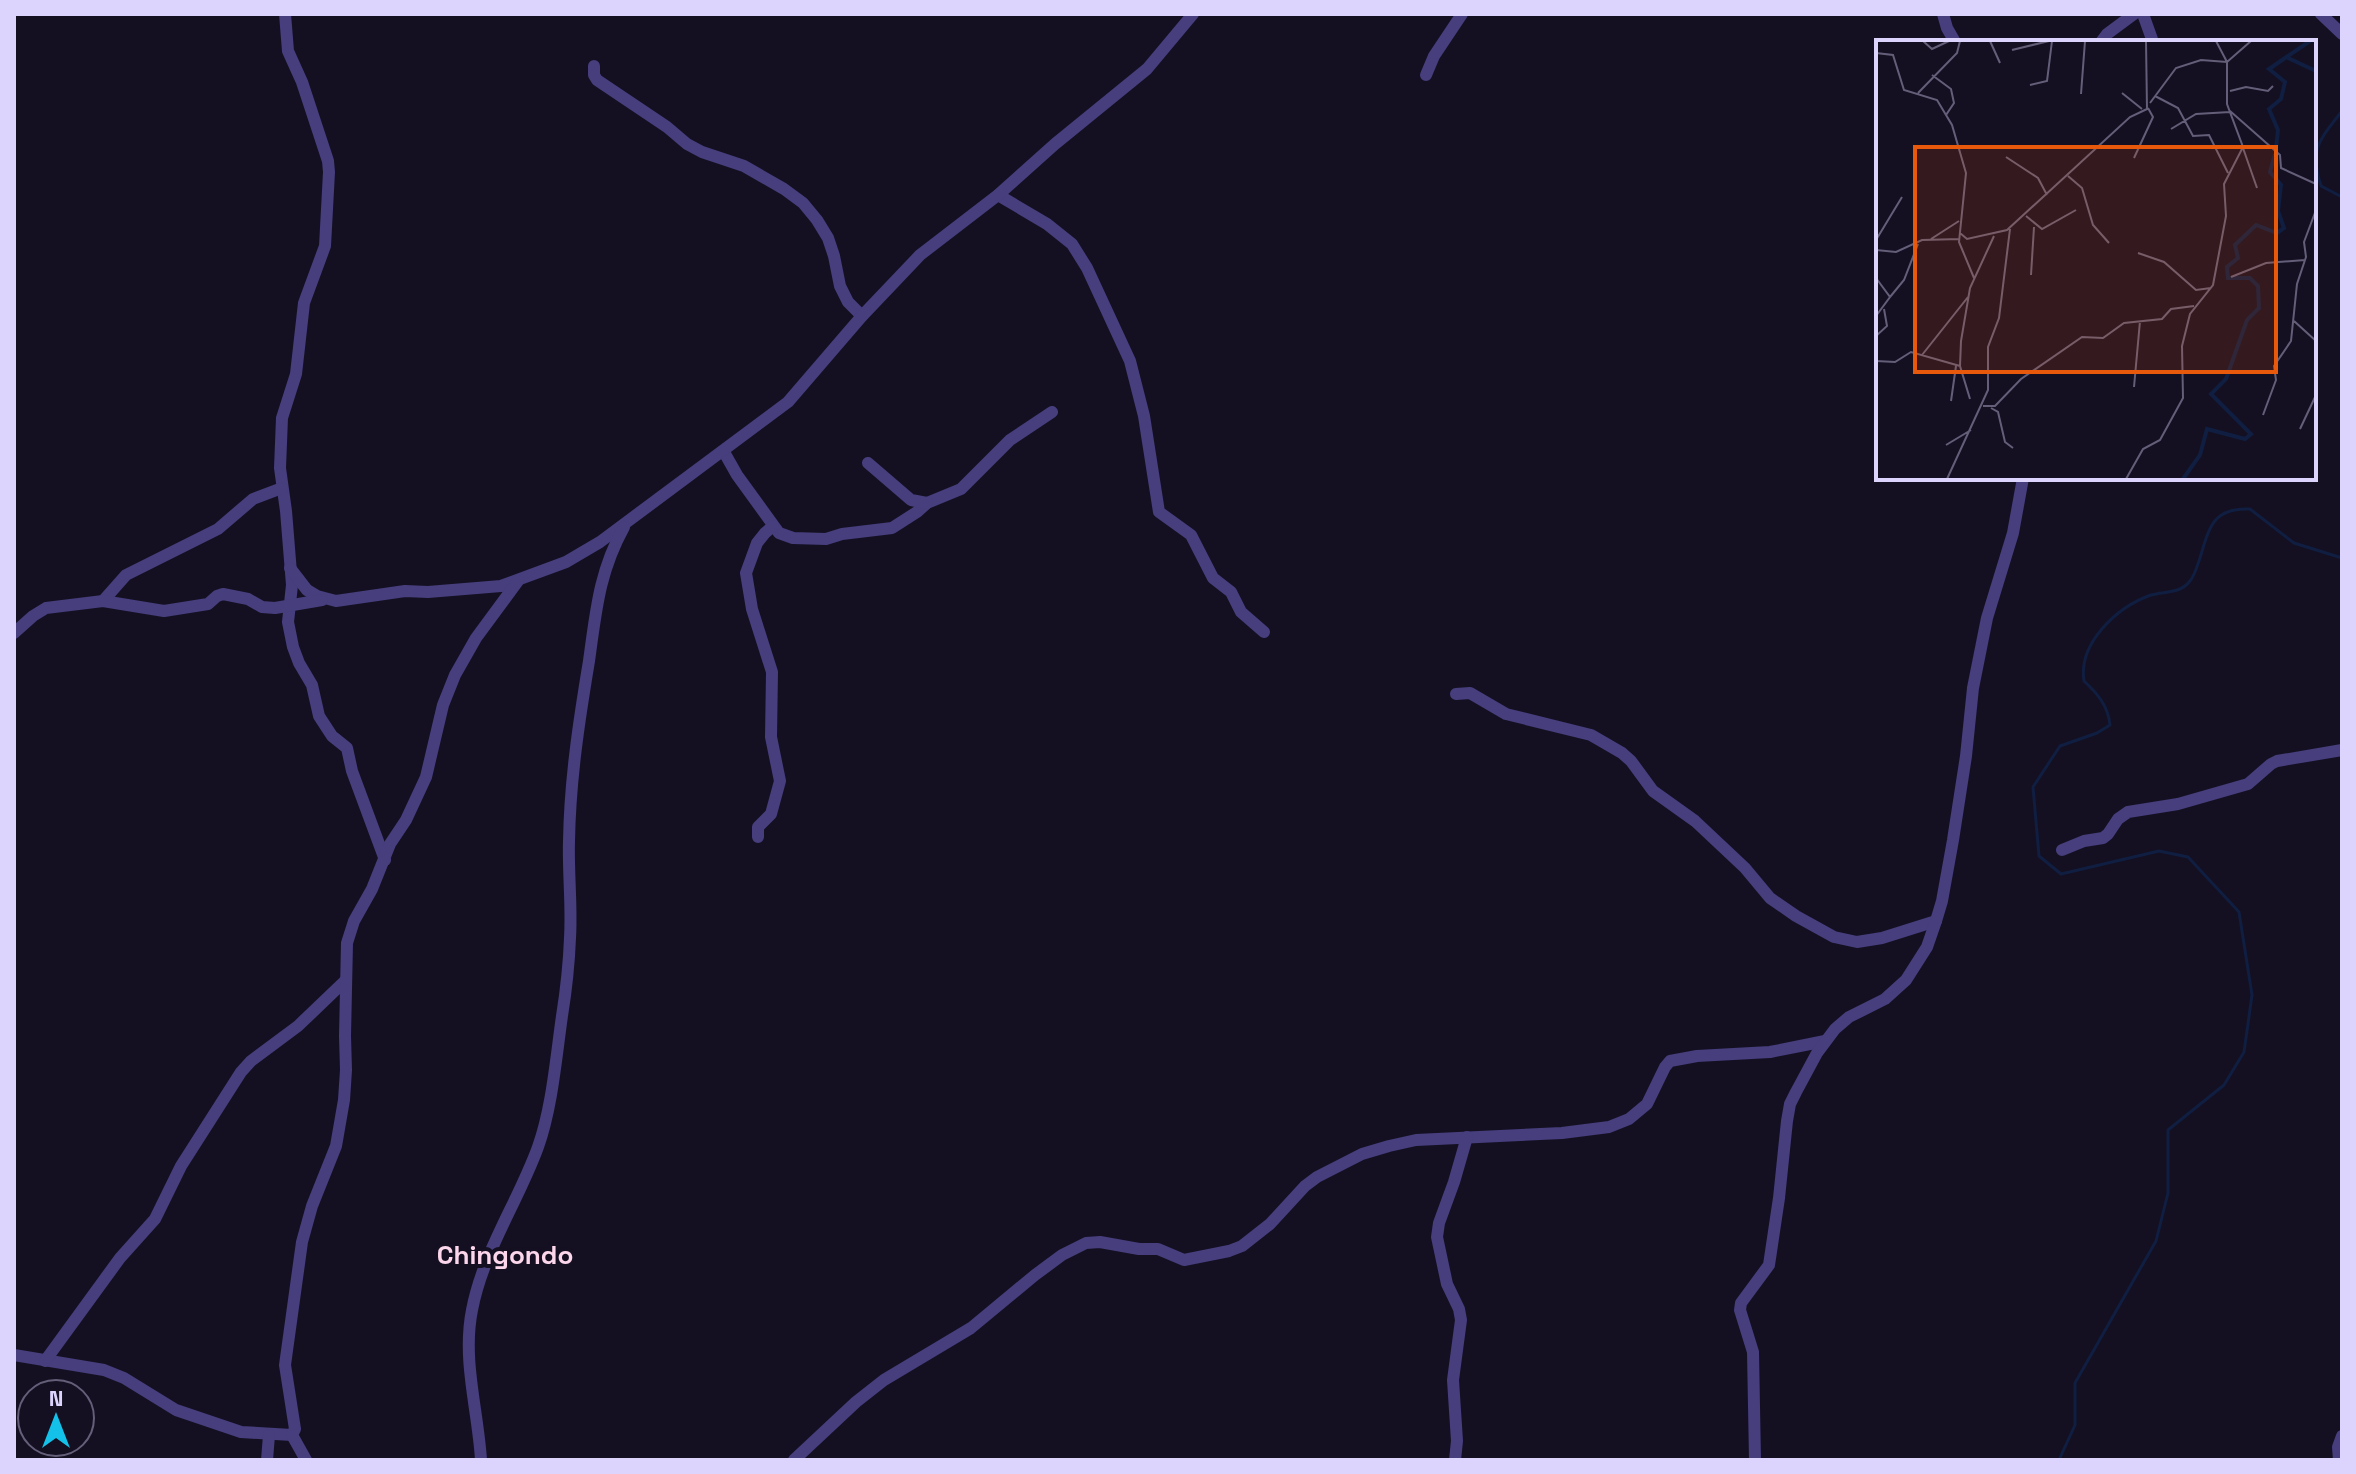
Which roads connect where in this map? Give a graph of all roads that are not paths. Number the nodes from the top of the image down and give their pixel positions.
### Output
1 (285, 14) edge
2 (1193, 14) edge
3 (1462, 14) edge
4 (1943, 14) edge
5 (2134, 14) edge
6 (2143, 14) edge
7 (2321, 14) edge
8 (2341, 34) edge
9 (1954, 40) edge
10 (2102, 40) edge
11 (2152, 40) edge
12 (594, 66) dead end
13 (1426, 75) dead end
14 (998, 195) junction
15 (862, 316) junction
16 (1052, 412) dead end
17 (724, 452) junction
18 (868, 463) dead end
19 (2023, 480) edge
20 (282, 488) junction
21 (927, 503) junction
22 (625, 525) junction
23 (773, 526) junction
24 (290, 568) junction
25 (518, 581) junction
26 (326, 600) junction
27 (103, 601) junction
28 (291, 606) junction
29 (1264, 632) dead end
30 (15, 634) edge
31 (1456, 694) dead end
32 (2342, 750) edge
33 (758, 837) dead end
34 (2062, 850) dead end
35 (385, 861) junction
36 (1936, 921) junction
37 (346, 980) junction
38 (1825, 1041) junction
39 (1467, 1137) junction
40 (14, 1355) edge
41 (45, 1361) junction
42 (269, 1435) junction
43 (292, 1435) junction
44 (2342, 1436) edge
45 (267, 1460) edge
46 (306, 1460) edge
47 (481, 1460) edge
48 (794, 1460) edge
49 (1455, 1460) edge
50 (1755, 1460) edge
51 (2339, 1460) edge

1 - 20 street
2 - 14 street
3 - 13 street
4 - 9 street
5 - 10 street
6 - 11 street
7 - 8 street
12 - 15 street
14 - 15 street
14 - 29 street
15 - 17 street
16 - 21 street
17 - 22 street
17 - 23 street
18 - 21 street
19 - 36 street
20 - 24 street
20 - 27 street
21 - 23 street
22 - 25 street
22 - 47 street
23 - 33 street
24 - 26 street
24 - 28 street
25 - 26 street
25 - 35 street
26 - 28 street
27 - 28 street
27 - 30 street
28 - 35 street
31 - 36 street
32 - 34 street
35 - 37 street
36 - 38 street
37 - 41 street
37 - 43 street
38 - 39 street
38 - 50 street
39 - 48 street
39 - 49 street
40 - 41 street
41 - 42 street
42 - 43 street
42 - 45 street
43 - 46 street
44 - 51 street

